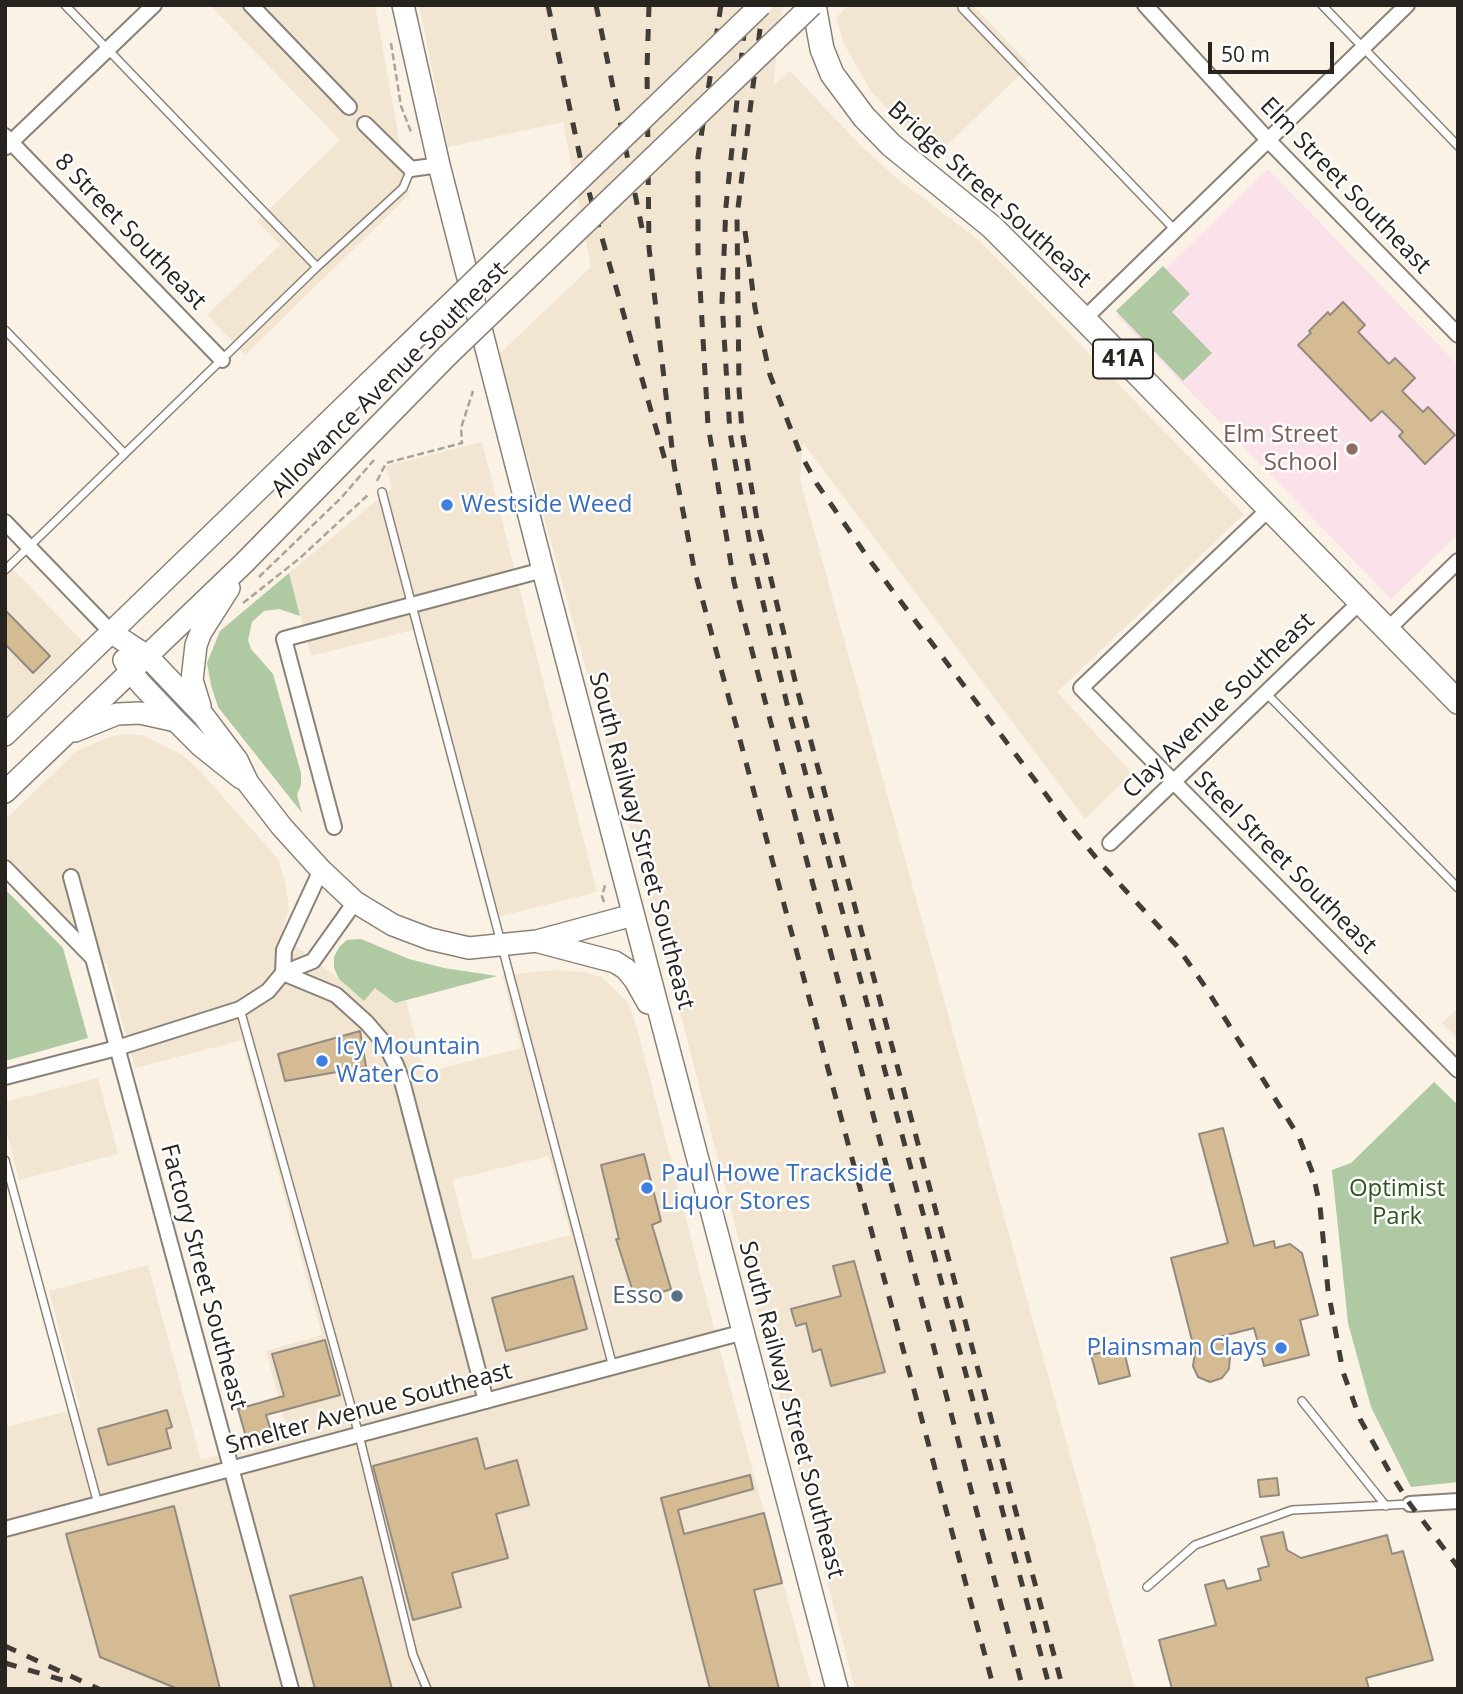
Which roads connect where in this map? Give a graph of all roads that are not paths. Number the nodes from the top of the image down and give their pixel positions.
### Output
1 (65, 5) edge
2 (154, 5) edge
3 (251, 5) edge
4 (403, 5) edge
5 (761, 5) edge
6 (813, 5) edge
7 (965, 5) edge
8 (1145, 5) edge
9 (1322, 5) edge
10 (1407, 5) edge
11 (1363, 48) junction
12 (108, 50) junction
13 (349, 107) dead end
14 (365, 124) dead end
15 (1268, 140) junction
16 (7, 142) edge
17 (1458, 146) edge
18 (439, 165) junction
19 (411, 169) junction
20 (1175, 230) junction
21 (317, 267) junction
22 (1084, 318) junction
23 (5, 330) edge
24 (1458, 335) edge
25 (222, 360) junction
26 (124, 453) junction
27 (383, 492) dead end
28 (1269, 509) junction
29 (5, 522) edge
30 (29, 547) junction
31 (1458, 561) edge
32 (244, 563) junction
33 (5, 570) edge
34 (543, 570) junction
35 (1360, 602) junction
36 (412, 605) junction
37 (1387, 630) junction
38 (112, 633) junction
39 (147, 656) junction
40 (130, 671) junction
41 (1266, 693) junction
42 (1458, 702) edge
43 (203, 715) junction
44 (176, 722) junction
45 (5, 735) edge
46 (57, 740) junction
47 (1173, 782) junction
48 (248, 783) junction
49 (5, 792) edge
50 (334, 827) dead end
51 (1110, 843) dead end
52 (5, 868) edge
53 (321, 870) junction
54 (71, 877) dead end
55 (1458, 888) edge
56 (355, 902) junction
57 (633, 915) junction
58 (537, 941) junction
59 (502, 946) junction
60 (94, 959) junction
61 (283, 973) junction
62 (240, 1009) junction
63 (117, 1048) junction
64 (1458, 1070) edge
65 (676, 1073) junction
66 (5, 1077) edge
67 (5, 1160) edge
68 (744, 1332) junction
69 (614, 1367) junction
70 (486, 1401) junction
71 (1302, 1401) dead end
72 (359, 1435) junction
73 (231, 1469) junction
74 (1458, 1501) edge
75 (98, 1504) junction
76 (1410, 1504) joint
77 (1386, 1506) junction
78 (5, 1529) edge
79 (1147, 1587) dead end
80 (291, 1689) edge
81 (427, 1689) edge
82 (837, 1689) edge

1 - 12 lane
2 - 12 street
3 - 13 street
4 - 18 street, South Railway Street Southeast
5 - 38 street, Allowance Avenue Southeast, bridge
6 - 22 main road, Bridge Street Southeast / 41A
6 - 32 street, Allowance Avenue Southeast, bridge
7 - 20 lane
8 - 15 street, Elm Street Southeast
9 - 11 lane
10 - 11 street
11 - 15 street
11 - 17 lane
12 - 16 street
12 - 21 lane
14 - 19 street
15 - 20 street
15 - 24 street, Elm Street Southeast
16 - 25 street, 8 Street Southeast
18 - 19 street
18 - 34 street, South Railway Street Southeast
19 - 21 lane
20 - 22 street
21 - 25 lane
22 - 28 main road, Bridge Street Southeast / 41A
23 - 26 lane
25 - 26 lane
26 - 30 lane
27 - 36 lane
28 - 35 main road, Bridge Street Southeast / 41A
28 - 47 street, Steel Street Southeast
29 - 30 street
30 - 33 lane
30 - 38 street
31 - 37 street
32 - 39 street, Allowance Avenue Southeast
32 - 43 street
34 - 36 street
34 - 57 street, South Railway Street Southeast
35 - 37 main road, Bridge Street Southeast / 41A
35 - 41 street, Clay Avenue Southeast
36 - 50 street
36 - 59 lane
37 - 42 main road, Bridge Street Southeast / 41A
38 - 39 street
38 - 40 street
38 - 45 street, Allowance Avenue Southeast
39 - 40 street, Allowance Avenue Southeast
39 - 43 street
40 - 44 street
40 - 46 street, Allowance Avenue Southeast
41 - 47 street, Clay Avenue Southeast
41 - 55 lane
43 - 48 street
44 - 46 street
44 - 48 street
46 - 49 street, Allowance Avenue Southeast
47 - 51 street, Clay Avenue Southeast
47 - 64 street, Steel Street Southeast
48 - 53 street
52 - 60 street
53 - 56 street
53 - 61 street
54 - 60 street, Factory Street Southeast
56 - 59 street
56 - 61 street
57 - 58 street
57 - 65 street, South Railway Street Southeast
58 - 59 street
58 - 65 street
59 - 69 lane
60 - 63 street, Factory Street Southeast
61 - 62 street
61 - 70 street
62 - 63 street
62 - 72 lane
63 - 66 street
63 - 73 street, Factory Street Southeast
65 - 68 street, South Railway Street Southeast
67 - 75 lane
68 - 69 street, Smelter Avenue Southeast
68 - 82 street, South Railway Street Southeast
69 - 70 street, Smelter Avenue Southeast
70 - 72 street, Smelter Avenue Southeast
71 - 77 lane
72 - 73 street, Smelter Avenue Southeast
72 - 81 lane
73 - 75 street, Smelter Avenue Southeast
73 - 80 street, Factory Street Southeast
74 - 76 street
75 - 78 street, Smelter Avenue Southeast
76 - 77 lane
77 - 79 lane

